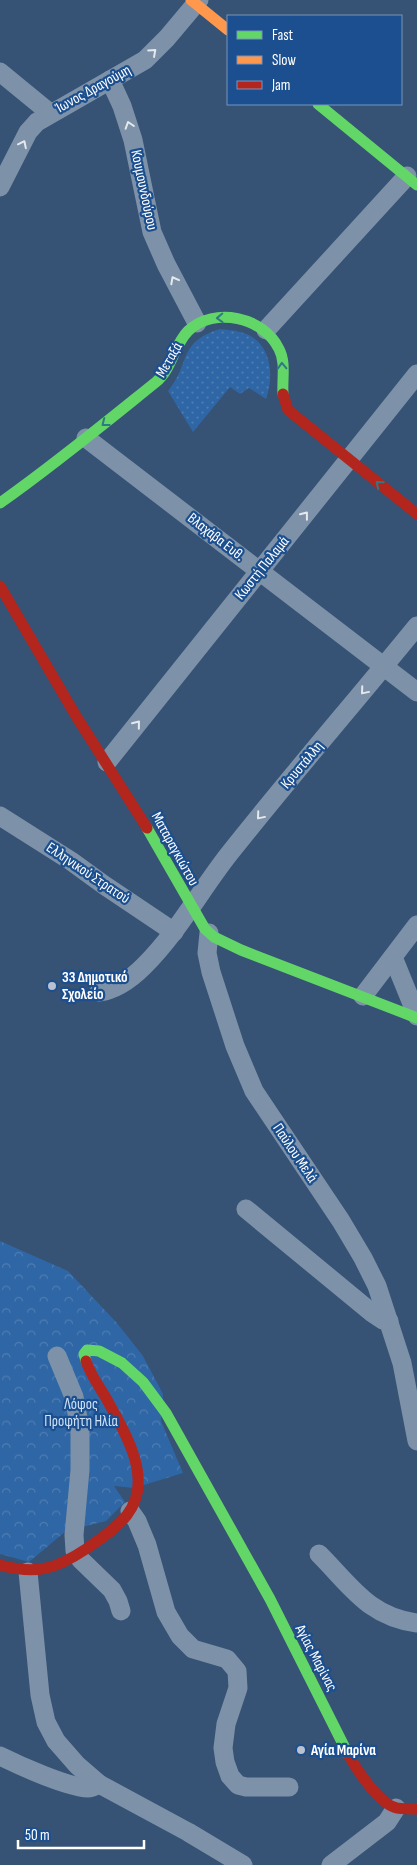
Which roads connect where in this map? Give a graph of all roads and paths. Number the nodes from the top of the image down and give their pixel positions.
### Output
1 (196, 1) edge
2 (227, 29) edge
3 (0, 72) edge
4 (110, 80) junction
5 (319, 105) edge
6 (50, 113) junction
7 (414, 175) edge
8 (0, 187) edge
9 (197, 323) junction
10 (266, 330) junction
11 (417, 374) edge
12 (86, 438) junction
13 (349, 460) junction
14 (0, 504) edge
15 (417, 514) edge
16 (260, 571) junction
17 (0, 586) edge
18 (417, 626) edge
19 (384, 667) junction
20 (417, 692) edge
21 (107, 762) junction
22 (0, 816) edge
23 (191, 908) junction
24 (417, 925) edge
25 (174, 932) junction
26 (209, 933) junction
27 (393, 957) junction
28 (99, 992) dead end
29 (363, 996) junction
30 (417, 1017) edge
31 (246, 1209) dead end
32 (389, 1321) junction
33 (57, 1356) dead end
34 (414, 1400) edge
35 (417, 1441) edge
36 (130, 1511) junction
37 (319, 1554) dead end
38 (77, 1555) junction
39 (0, 1565) edge
40 (28, 1572) junction
41 (121, 1611) dead end
42 (417, 1623) edge
43 (0, 1756) edge
44 (98, 1784) junction
45 (289, 1787) dead end
46 (396, 1808) junction
47 (417, 1809) edge
48 (243, 1865) edge
49 (331, 1865) edge

1 - 2 street
4 -> 1 street, Ίωνος Δραγούμη
3 - 6 street
4 - 6 street, Ίωνος Δραγούμη
9 -> 4 street, Κουμουνδούρου
5 - 7 street
8 -> 6 street, Ίωνος Δραγούμη
7 - 10 street
10 -> 9 street
9 -> 12 street, Μεταξά
13 -> 10 street
11 - 13 street, Κωστή Παλαμά
12 - 14 street, Μεταξά
12 - 16 street, Βλαχάβα Ευθ.
15 -> 13 street
16 -> 13 street, Κωστή Παλαμά
16 - 19 street, Βλαχάβα Ευθ.
21 -> 16 street, Κωστή Παλαμά
17 - 21 street, Ματαραγκιώτου
18 - 19 street, Κρυστάλλη
19 - 20 street, Βλαχάβα Ευθ.
19 -> 23 street, Κρυστάλλη
21 - 23 street, Ματαραγκιώτου
22 - 25 street, Ελληνικού Στρατού
23 - 25 street, Κρυστάλλη
23 - 26 street, Ματαραγκιώτου
24 - 27 street
25 - 28 street, Κρυστάλλη
26 - 29 street, Ματαραγκιώτου
26 - 32 street, Παύλου Μελά
27 - 29 street
27 - 30 street
29 - 30 street, Ματαραγκιώτου
31 - 32 street
32 - 34 street, Παύλου Μελά
33 - 38 street
34 - 35 street, Παύλου Μελά
36 - 38 street
36 - 45 street
36 - 46 street, Αγίας Μαρίνας
37 - 42 street
38 - 40 street
38 - 41 street
39 - 40 street
40 - 44 street
43 - 44 street
44 - 48 street
46 - 47 street
46 - 49 street

